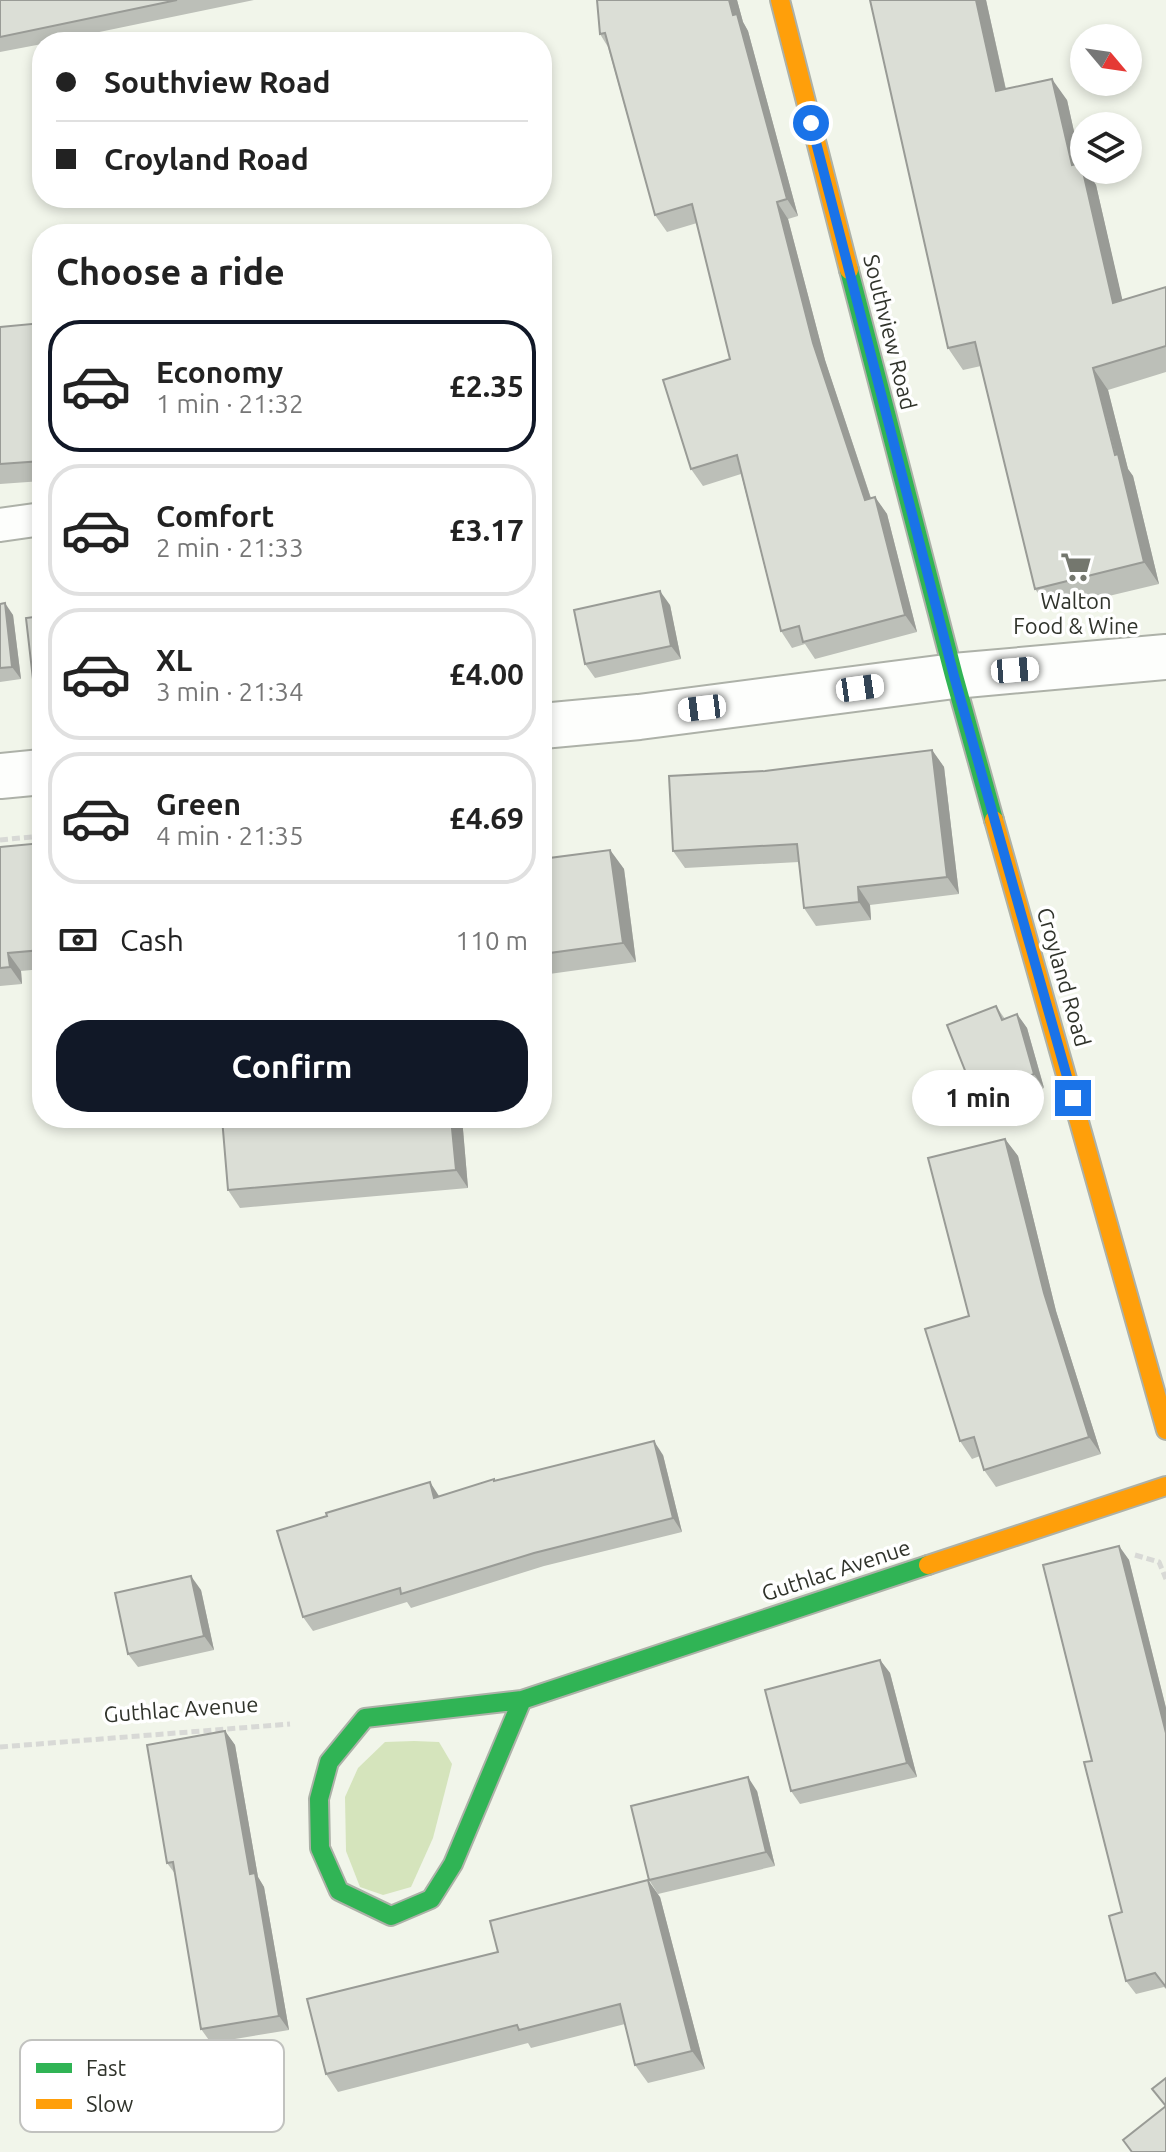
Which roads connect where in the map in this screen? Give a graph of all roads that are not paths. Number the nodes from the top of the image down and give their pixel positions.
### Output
1 (780, 0) edge
2 (32, 520) edge
3 (0, 525) edge
4 (1166, 657) edge
5 (954, 676) junction
6 (552, 725) edge
7 (32, 773) edge
8 (0, 776) edge
9 (1166, 1430) edge
10 (1166, 1486) edge
11 (522, 1700) junction

1 - 5 street, Southview Road
2 - 3 lane
4 - 5 street
5 - 6 street
5 - 9 street, Croyland Road
7 - 8 street
10 - 11 street, Guthlac Avenue
11 - 11 street, Guthlac Avenue

